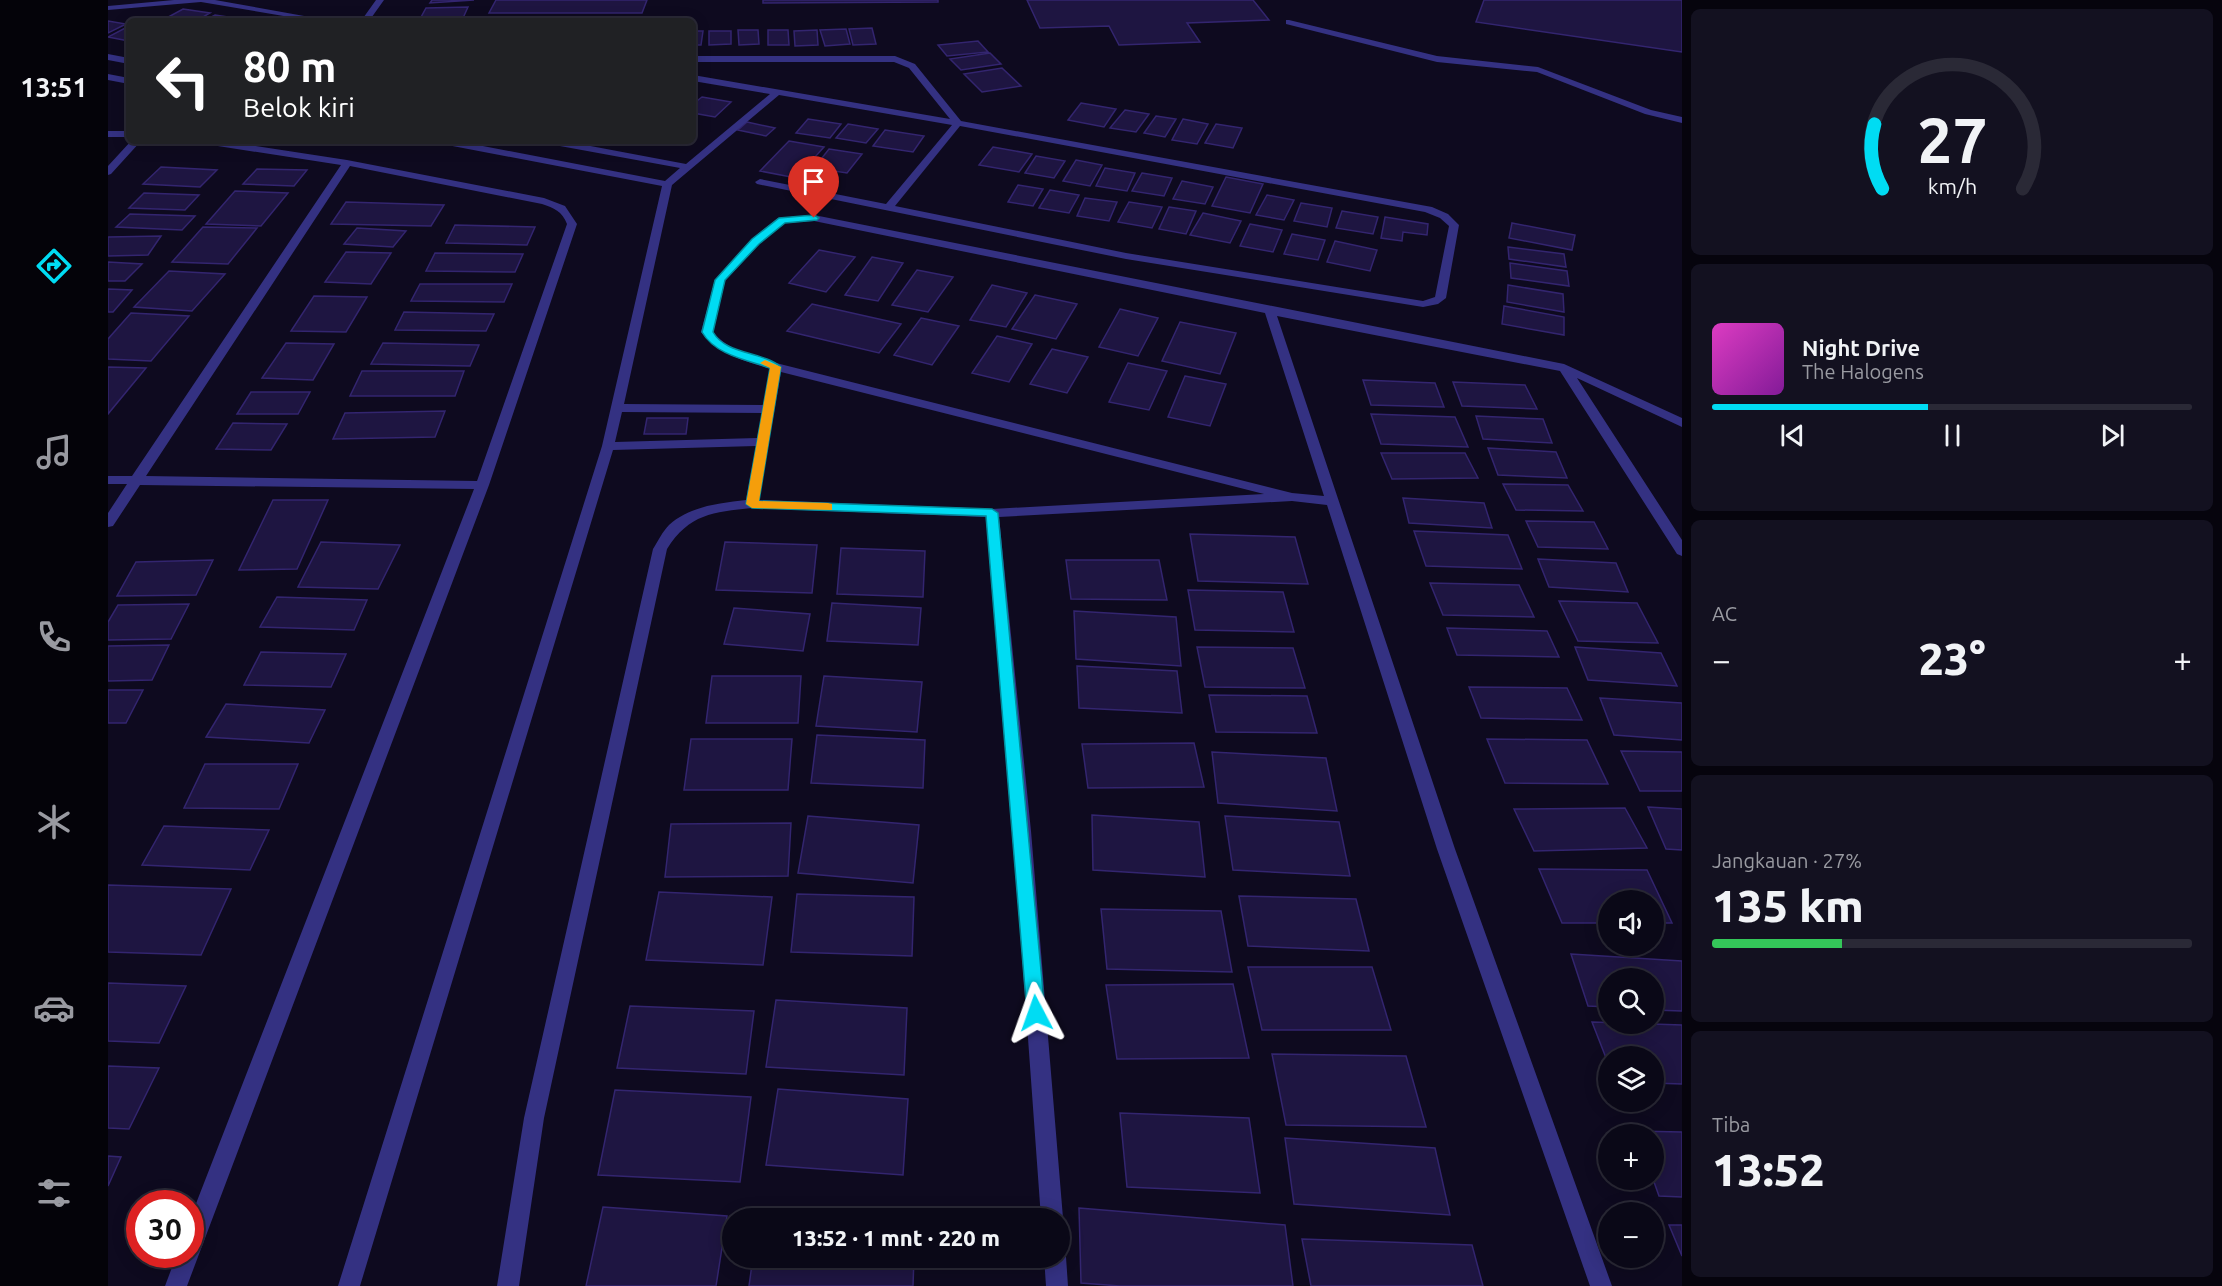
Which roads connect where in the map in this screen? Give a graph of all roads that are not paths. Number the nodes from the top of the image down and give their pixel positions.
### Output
1 (201, 0) edge
2 (380, 0) edge
3 (108, 8) edge
4 (310, 18) edge
5 (367, 18) edge
6 (1289, 22) dead end
7 (108, 57) edge
8 (696, 59) edge
9 (126, 60) edge
10 (109, 79) edge
11 (696, 79) edge
12 (126, 81) edge
13 (776, 93) junction
14 (1682, 120) edge
15 (958, 123) junction
16 (108, 134) edge
17 (126, 134) edge
18 (133, 144) edge
19 (224, 144) edge
20 (458, 144) edge
21 (565, 144) edge
22 (347, 163) junction
23 (688, 167) junction
24 (108, 172) edge
25 (760, 182) dead end
26 (667, 184) junction
27 (887, 209) junction
28 (1270, 311) junction
29 (776, 367) junction
30 (1564, 368) junction
31 (617, 408) junction
32 (768, 409) junction
33 (1682, 423) edge
34 (762, 442) junction
35 (608, 446) junction
36 (108, 480) edge
37 (136, 481) junction
38 (482, 485) junction
39 (1292, 497) junction
40 (1331, 501) junction
41 (752, 504) junction
42 (992, 513) junction
43 (108, 523) edge
44 (1682, 551) edge
45 (1051, 1208) edge
46 (204, 1211) edge
47 (183, 1268) edge
48 (1056, 1268) edge
49 (176, 1286) edge
50 (349, 1286) edge
51 (508, 1286) edge
52 (1057, 1286) edge
53 (1601, 1286) edge

1 - 3 street
1 - 4 street
2 - 5 street
6 - 14 street
7 - 9 street
8 - 15 street
10 - 12 street
11 - 13 street
13 - 15 street
13 - 23 street
15 - 27 street
15 - 27 street
16 - 17 street
18 - 24 street
19 - 22 street
20 - 26 street
21 - 23 street
22 - 37 street
22 - 38 street
23 - 26 street
25 - 27 street
26 - 31 street
28 - 29 street
28 - 30 street
28 - 40 street
29 - 32 street
29 - 39 street
30 - 33 street
30 - 44 street
31 - 32 street
31 - 35 street
32 - 34 street
34 - 35 street
34 - 41 street
35 - 50 street
36 - 37 street
37 - 38 street
37 - 43 street
38 - 46 street
39 - 40 street
39 - 42 street
40 - 53 street
41 - 42 street
41 - 51 street
42 - 45 street
47 - 49 street
48 - 52 street

